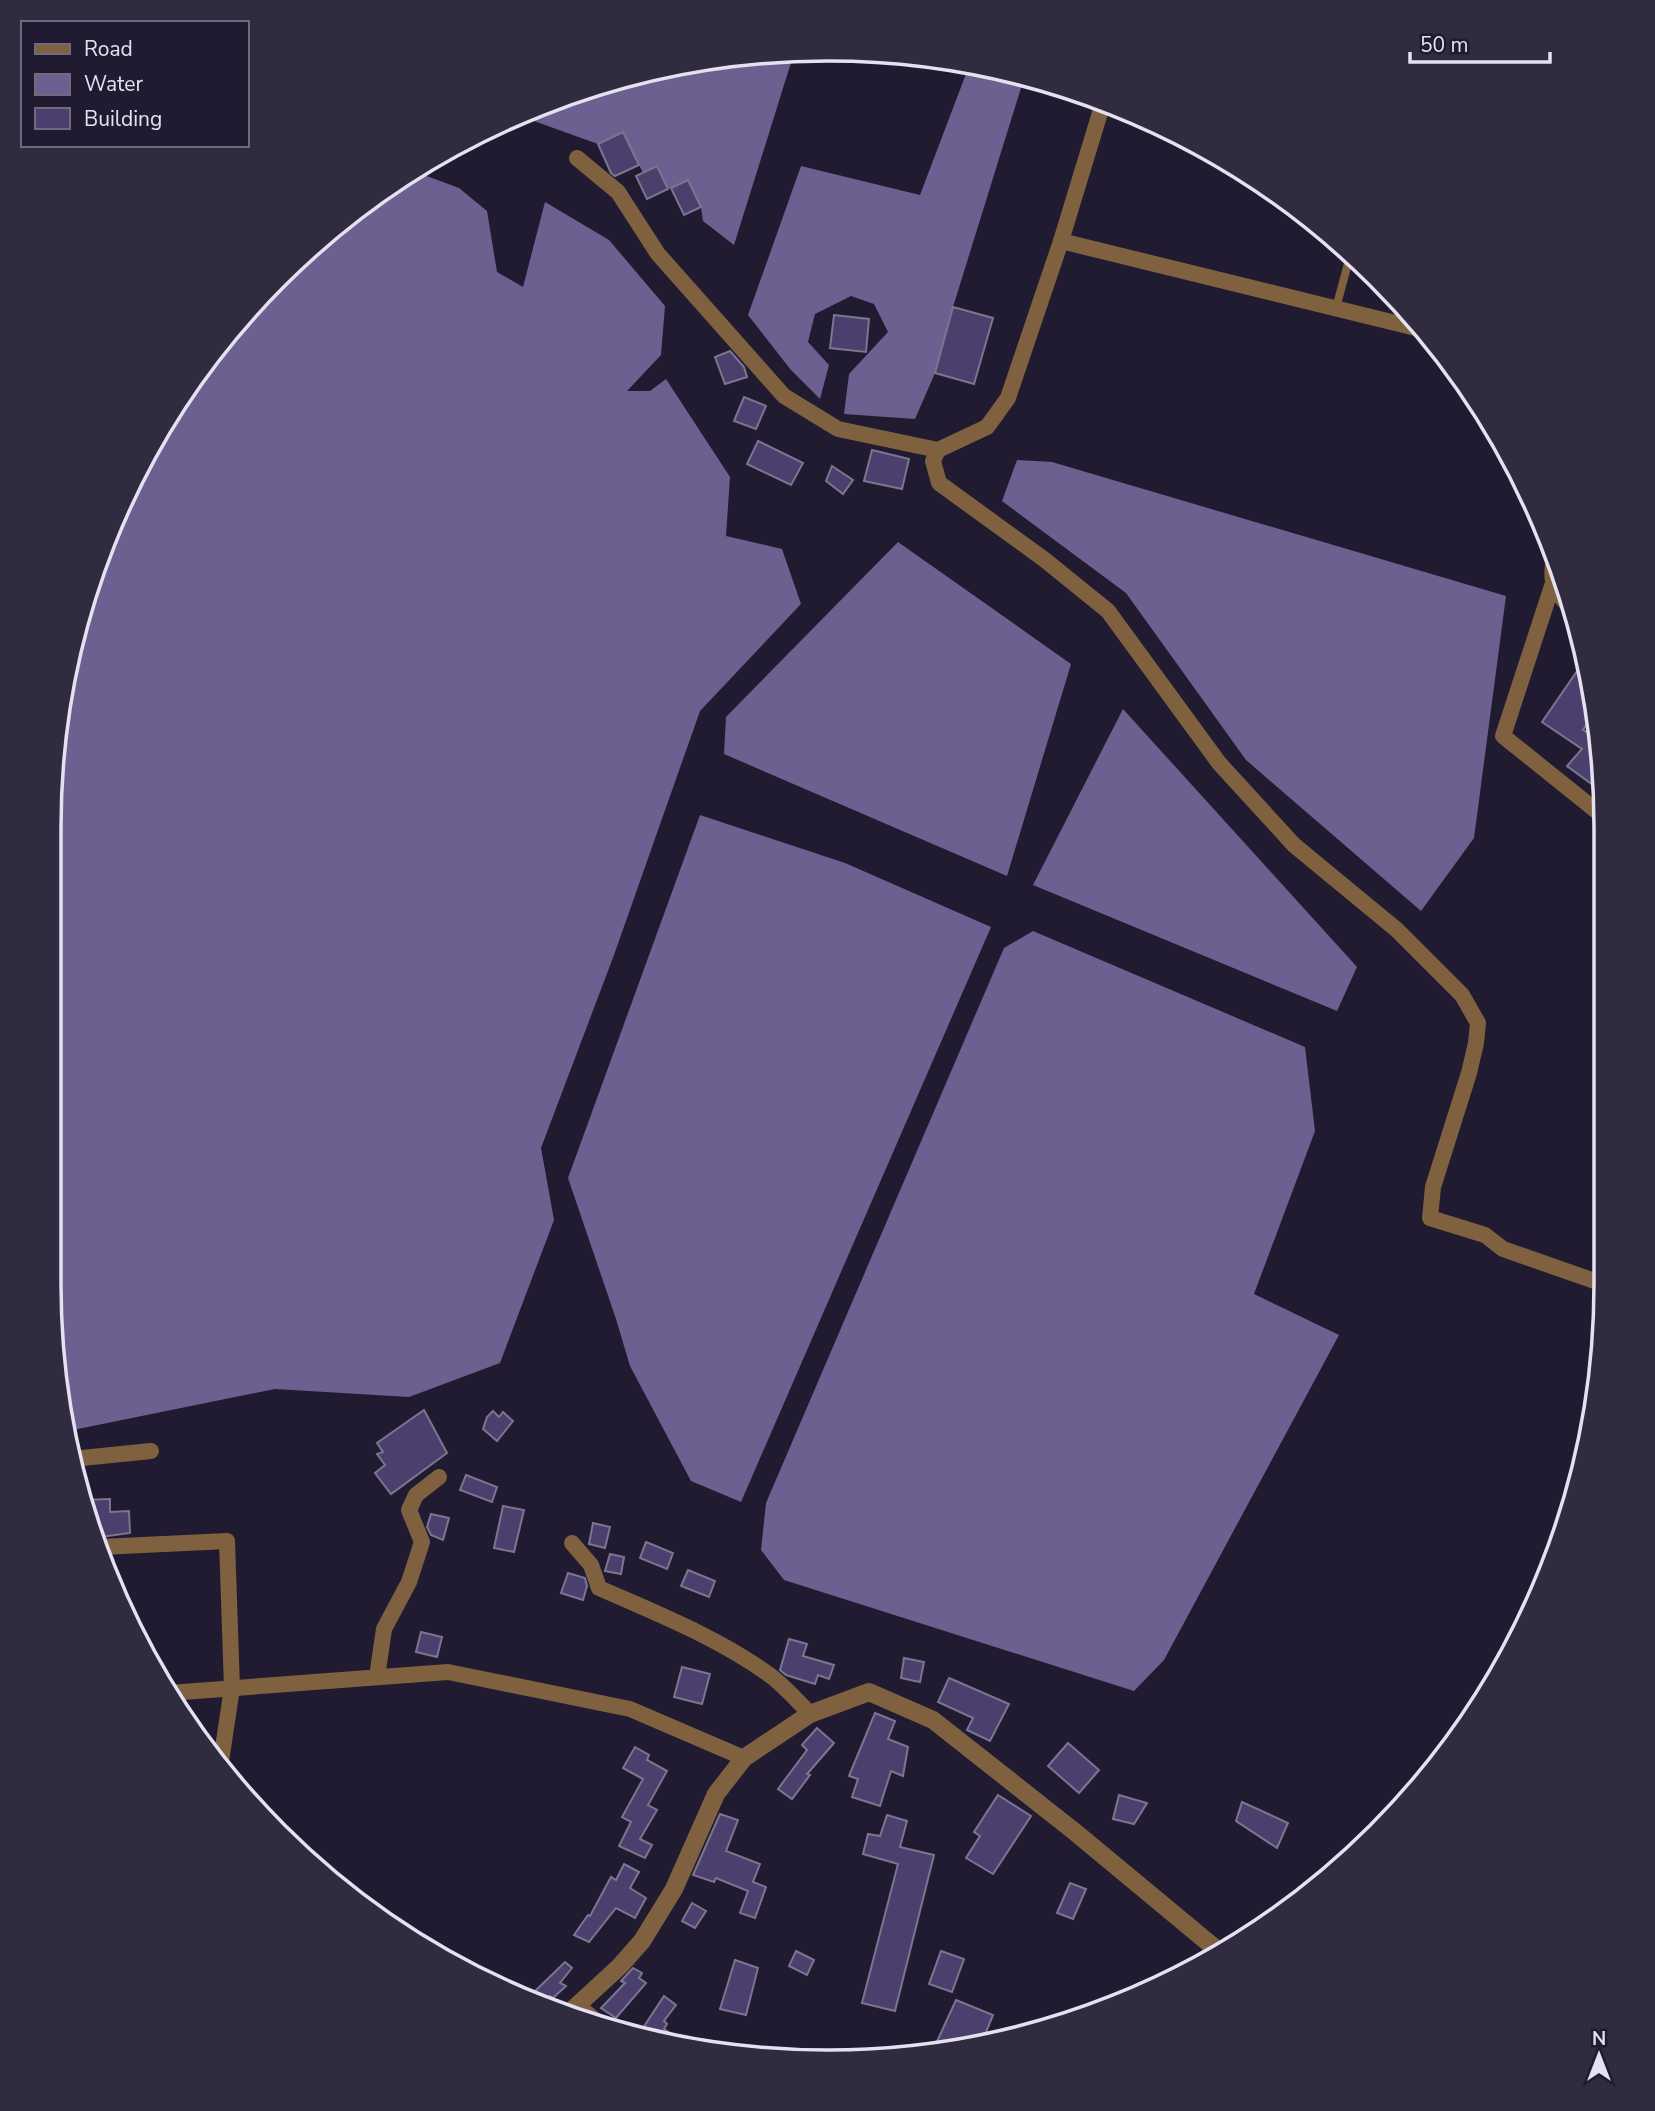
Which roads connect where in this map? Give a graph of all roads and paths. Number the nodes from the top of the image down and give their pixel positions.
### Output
1 (1100, 112) edge
2 (577, 158) dead end
3 (1061, 241) junction
4 (1348, 265) edge
5 (1336, 308) junction
6 (1407, 326) edge
7 (938, 450) junction
8 (1553, 580) edge
9 (1552, 586) junction
10 (1557, 592) edge
11 (1593, 808) edge
12 (1594, 1281) edge
13 (151, 1451) dead end
14 (82, 1458) edge
15 (439, 1477) dead end
16 (572, 1543) dead end
17 (108, 1547) edge
18 (377, 1677) junction
19 (232, 1688) junction
20 (180, 1692) edge
21 (810, 1713) junction
22 (222, 1753) edge
23 (744, 1758) junction
24 (1212, 1946) edge
25 (575, 2007) edge

1 - 3 street
2 - 7 street
3 - 5 street
3 - 7 street
4 - 5 lane
5 - 6 street
7 - 12 street
8 - 9 street
9 - 10 street
9 - 11 street
13 - 14 street
15 - 18 street
16 - 21 street
17 - 19 street
18 - 19 street
18 - 23 street
19 - 20 street
19 - 22 street
21 - 23 street
21 - 24 street
23 - 25 street

